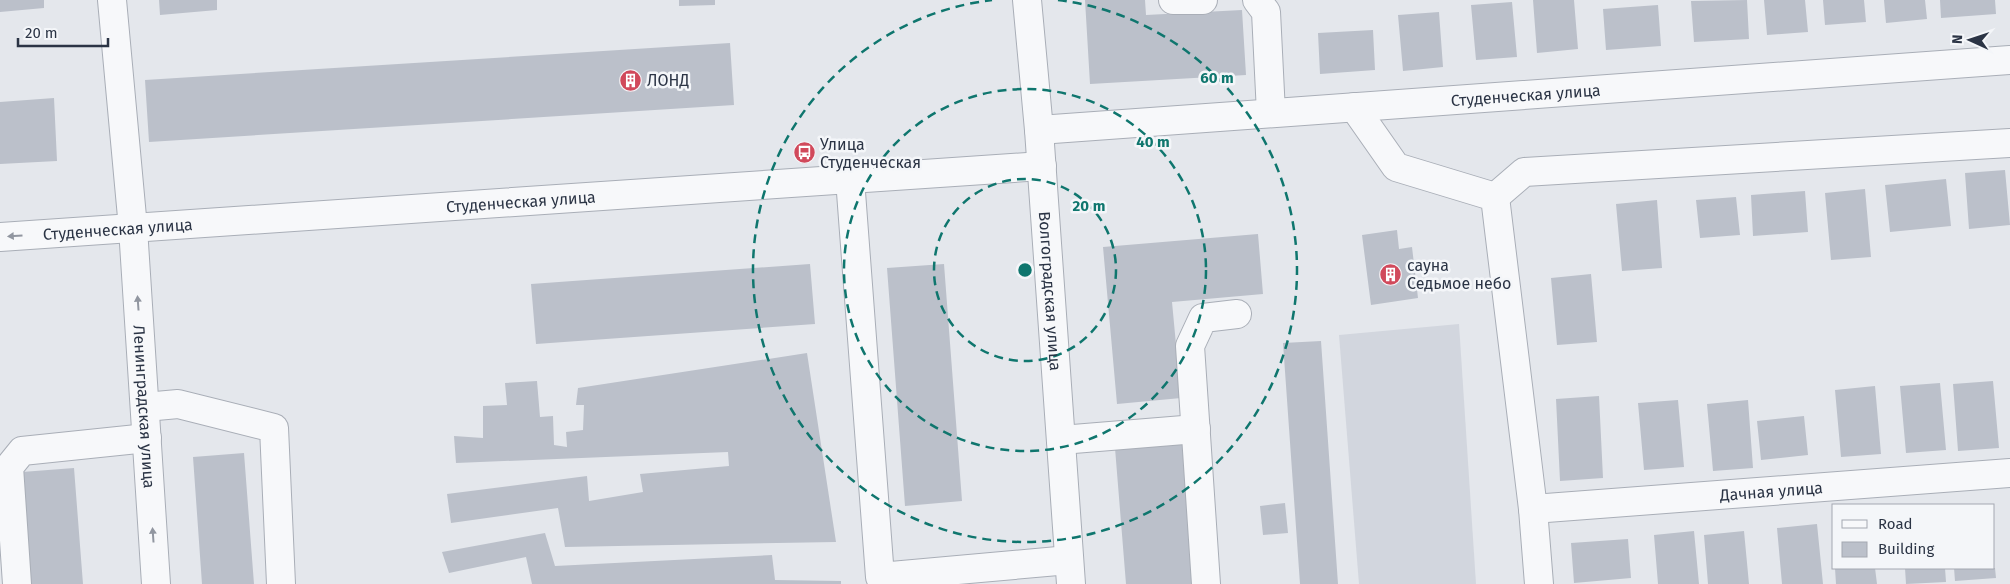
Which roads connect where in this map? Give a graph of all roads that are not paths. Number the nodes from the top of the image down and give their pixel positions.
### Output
1 (112, 0) edge
2 (1026, 0) edge
3 (1173, 0) edge
4 (1204, 0) edge
5 (1257, 0) edge
6 (2010, 60) edge
7 (1354, 107) junction
8 (1270, 113) junction
9 (1039, 130) junction
10 (2010, 143) edge
11 (1042, 166) junction
12 (850, 179) junction
13 (1494, 197) junction
14 (134, 228) junction
15 (0, 237) edge
16 (1237, 314) dead end
17 (145, 407) junction
18 (1196, 428) junction
19 (147, 438) junction
20 (1061, 440) junction
21 (2010, 473) edge
22 (1533, 509) junction
23 (1070, 572) edge
24 (879, 580) edge
25 (17, 584) edge
26 (156, 584) edge
27 (281, 584) edge
28 (1206, 584) edge
29 (1539, 584) edge

1 - 14 street, Ленинградская улица
2 - 9 street, Волгоградская улица
3 - 4 street
5 - 8 street
6 - 7 street, Студенческая улица
7 - 8 street, Студенческая улица
7 - 13 street
8 - 9 street, Студенческая улица
9 - 11 street, Волгоградская улица
10 - 13 street
11 - 12 street, Студенческая улица
11 - 20 street, Волгоградская улица
12 - 14 street, Студенческая улица
12 - 24 street
13 - 22 street
14 -> 15 street, Студенческая улица
17 -> 14 street, Ленинградская улица
16 - 18 street
17 - 19 street, Ленинградская улица
17 - 27 street
18 - 20 street
18 - 28 street
19 - 25 street
26 -> 19 street, Ленинградская улица
20 - 23 street, Волгоградская улица
21 - 22 street, Дачная улица
22 - 29 street
23 - 24 street

